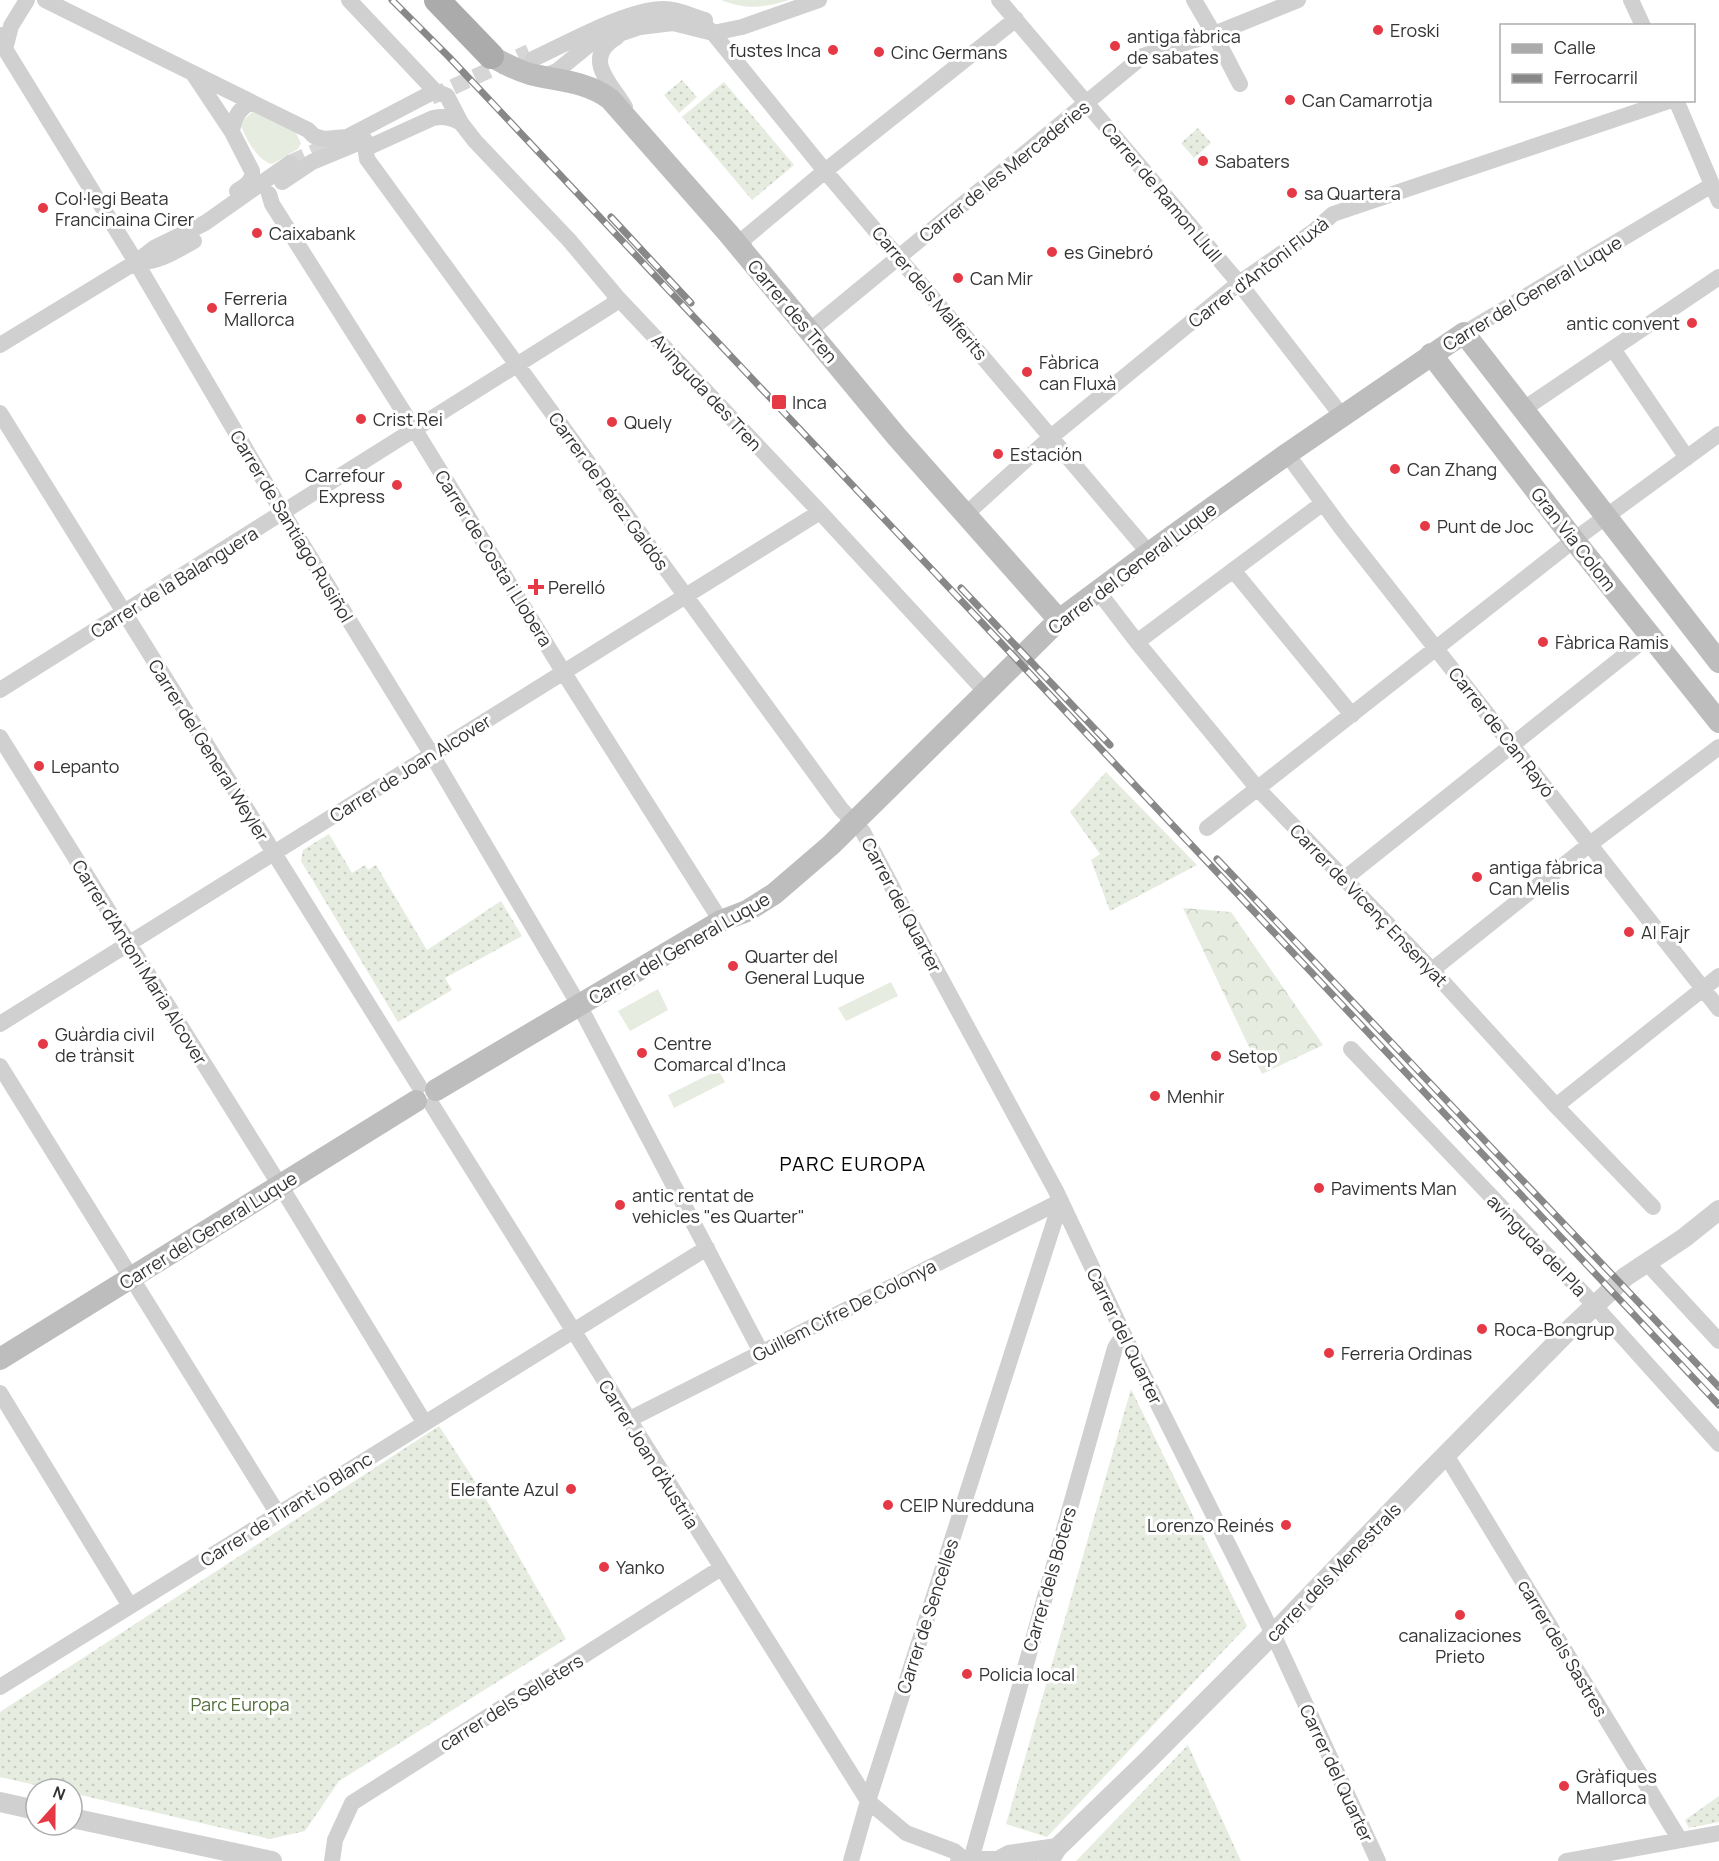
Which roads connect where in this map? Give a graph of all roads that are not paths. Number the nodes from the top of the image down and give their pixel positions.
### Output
1 (27, 0) edge
2 (45, 0) edge
3 (349, 0) edge
4 (437, 0) edge
5 (644, 0) edge
6 (819, 0) edge
7 (999, 0) edge
8 (1194, 0) edge
9 (1298, 0) edge
10 (1631, 0) edge
11 (670, 5) edge
12 (696, 17) junction
13 (1016, 19) junction
14 (1642, 24) edge
15 (731, 28) junction
16 (622, 33) junction
17 (713, 33) junction
18 (1214, 34) junction
19 (2, 45) edge
20 (491, 56) joint
21 (535, 62) junction
22 (194, 75) junction
23 (1240, 84) dead end
24 (434, 99) junction
25 (251, 102) junction
26 (1668, 102) edge
27 (1675, 102) edge
28 (1088, 103) junction
29 (631, 121) junction
30 (461, 123) junction
31 (232, 132) junction
32 (319, 137) junction
33 (312, 162) junction
34 (290, 164) tunnel mouth
35 (825, 171) junction
36 (1712, 185) junction
37 (269, 194) junction
38 (1719, 201) edge
39 (154, 248) junction
40 (741, 249) junction
41 (900, 257) junction
42 (136, 262) junction
43 (1719, 277) edge
44 (1239, 284) junction
45 (617, 297) junction
46 (809, 332) junction
47 (1464, 333) junction
48 (0, 345) edge
49 (1613, 349) junction
50 (1431, 354) junction
51 (517, 365) junction
52 (1522, 410) junction
53 (0, 412) edge
54 (1342, 416) junction
55 (415, 430) junction
56 (1719, 434) edge
57 (1051, 437) junction
58 (1287, 454) junction
59 (1687, 458) junction
60 (1323, 504) junction
61 (820, 512) junction
62 (283, 513) junction
63 (965, 515) junction
64 (1606, 516) junction
65 (1574, 540) junction
66 (1149, 553) junction
67 (1233, 570) junction
68 (1098, 591) junction
69 (686, 596) junction
70 (124, 613) junction
71 (1059, 620) junction
72 (1649, 636) junction
73 (1137, 642) junction
74 (1436, 649) junction
75 (1719, 662) edge
76 (564, 673) junction
77 (0, 690) edge
78 (985, 691) junction
79 (1352, 715) junction
80 (1719, 722) edge
81 (0, 737) edge
82 (1512, 745) junction
83 (1719, 747) edge
84 (432, 755) junction
85 (1258, 789) junction
86 (853, 822) junction
87 (1207, 828) dead end
88 (1590, 844) junction
89 (274, 854) junction
90 (1344, 879) junction
91 (721, 921) junction
92 (129, 944) junction
93 (1432, 970) junction
94 (1719, 976) edge
95 (1704, 989) junction
96 (579, 1005) junction
97 (1719, 1010) edge
98 (0, 1024) edge
99 (1351, 1049) dead end
100 (0, 1066) edge
101 (426, 1095) junction
102 (1556, 1106) junction
103 (279, 1186) junction
104 (1061, 1201) junction
105 (1653, 1207) dead end
106 (1719, 1210) edge
107 (707, 1248) junction
108 (1647, 1263) junction
109 (130, 1278) junction
110 (1601, 1300) junction
111 (573, 1332) junction
112 (1126, 1339) junction
113 (1719, 1341) edge
114 (761, 1352) junction
115 (0, 1359) edge
116 (0, 1393) edge
117 (628, 1420) junction
118 (424, 1422) junction
119 (1719, 1444) edge
120 (1446, 1455) junction
121 (278, 1514) junction
122 (721, 1568) junction
123 (130, 1606) junction
124 (1273, 1634) junction
125 (0, 1687) edge
126 (0, 1802) edge
127 (867, 1802) junction
128 (24, 1807) edge
129 (84, 1821) edge
130 (1719, 1833) edge
131 (1680, 1840) junction
132 (1053, 1855) edge
133 (965, 1860) edge
134 (272, 1861) edge
135 (332, 1861) edge
136 (851, 1861) edge
137 (998, 1861) edge
138 (1378, 1861) edge
139 (1566, 1861) edge

1 - 19 street, Carrer de Santiago Rusiñol
2 - 22 street
3 - 24 street, Avinguda des Tren
4 - 20 main road
5 - 21 street
6 - 15 street
7 - 13 street, Carrer de Ramon Llull
8 - 18 street
9 - 18 street
10 - 14 street
11 - 12 street
11 - 21 street
12 - 15 street
12 - 17 street, Carrer dels Malferits
13 - 28 street, Carrer de Ramon Llull
13 - 35 street
15 - 17 street
16 - 17 street
16 - 21 street
16 - 29 street
17 - 35 street, Carrer dels Malferits
18 - 23 street
18 - 28 street, Carrer de les Mercaderies
19 - 42 street, Carrer de Santiago Rusiñol
20 - 21 main road, Carrer des Tren
21 - 29 main road, Carrer des Tren
22 - 25 street
22 - 31 street
24 - 30 street, Avinguda des Tren
24 - 32 street
24 - 33 street
25 - 31 street
25 - 32 street
26 - 44 street, Carrer d'Antoni Fluxà
27 - 36 street
28 - 41 street, Carrer de les Mercaderies
28 - 44 street, Carrer de Ramon Llull
29 - 40 main road, Carrer des Tren
30 - 45 street, Avinguda des Tren
30 - 51 street, Carrer de Pérez Galdós
31 - 39 street
32 - 33 street
33 - 37 street
34 - 39 street
35 - 40 street
35 - 41 street, Carrer dels Malferits
36 - 38 street
36 - 47 street, Carrer del General Luque
37 - 42 street
37 - 55 street, Carrer de Costa i Llobera
39 - 42 street
40 - 46 main road, Carrer des Tren
41 - 46 street, Carrer de les Mercaderies
41 - 57 street, Carrer dels Malferits
42 - 48 street
42 - 62 street, Carrer de Santiago Rusiñol
43 - 49 street
44 - 54 street, Carrer de Ramon Llull
44 - 57 street, Carrer d'Antoni Fluxà
45 - 51 street, Carrer de la Balanguera
45 - 61 street, Avinguda des Tren
46 - 63 main road, Carrer des Tren
47 - 50 main road, Carrer del General Luque
47 - 52 main road
49 - 52 street
49 - 59 street
50 - 54 main road, Carrer del General Luque
50 - 65 main road, Gran Via Colom
51 - 55 street, Carrer de la Balanguera
51 - 69 street, Carrer de Pérez Galdós
52 - 64 main road
53 - 70 street, Carrer del General Weyler
54 - 58 main road, Carrer del General Luque
55 - 62 street, Carrer de la Balanguera
55 - 76 street, Carrer de Costa i Llobera
56 - 59 street
57 - 63 street, Carrer d'Antoni Fluxà
57 - 66 street, Carrer dels Malferits
58 - 60 street, Carrer de Can Rayó
58 - 66 main road, Carrer del General Luque
59 - 64 street
60 - 67 street
60 - 74 street, Carrer de Can Rayó
61 - 69 street, Carrer de Joan Alcover
61 - 78 street, Avinguda des Tren
62 - 70 street, Carrer de la Balanguera
62 - 84 street, Carrer de Santiago Rusiñol
63 - 71 main road, Carrer des Tren
64 - 65 street
64 - 75 main road
65 - 72 main road, Gran Via Colom
65 - 74 street
66 - 68 main road, Carrer del General Luque
67 - 73 street
67 - 79 street
68 - 71 main road, Carrer del General Luque
68 - 73 street, Carrer de Vicenç Ensenyat
69 - 76 street, Carrer de Joan Alcover
69 - 86 street, Carrer de Pérez Galdós
70 - 77 street, Carrer de la Balanguera
70 - 89 street, Carrer del General Weyler
71 - 78 main road, Carrer del General Luque
72 - 80 main road, Gran Via Colom
72 - 82 street
73 - 85 street, Carrer de Vicenç Ensenyat
74 - 79 street
74 - 82 street, Carrer de Can Rayó
76 - 84 street, Carrer de Joan Alcover
76 - 91 street, Carrer de Costa i Llobera
78 - 86 main road, Carrer del General Luque
79 - 85 street
81 - 92 street, Carrer d'Antoni Maria Alcover
82 - 88 street, Carrer de Can Rayó
82 - 90 street
83 - 88 street
84 - 89 street, Carrer de Joan Alcover
84 - 96 street, Carrer de Santiago Rusiñol
85 - 87 street
85 - 90 street, Carrer de Vicenç Ensenyat
86 - 91 main road, Carrer del General Luque
86 - 104 street, Carrer del Quarter
88 - 93 street
88 - 95 street, Carrer de Can Rayó
89 - 92 street, Carrer de Joan Alcover
89 - 101 street, Carrer del General Weyler
90 - 93 street, Carrer de Vicenç Ensenyat
91 - 96 main road, Carrer del General Luque
92 - 98 street, Carrer de Joan Alcover
92 - 103 street, Carrer d'Antoni Maria Alcover
93 - 102 street, Carrer de Vicenç Ensenyat
94 - 95 street
95 - 97 street, Carrer de Can Rayó
95 - 102 street
96 - 101 main road, Carrer del General Luque
96 - 107 street, Carrer de Santiago Rusiñol
99 - 110 street, avinguda del Pla
100 - 109 street
101 - 103 main road, Carrer del General Luque
101 - 111 street, Carrer Joan d'Àustria
102 - 105 street, Carrer de Vicenç Ensenyat
103 - 109 main road, Carrer del General Luque
103 - 118 street, Carrer d'Antoni Maria Alcover
104 - 112 street, Carrer del Quarter
104 - 114 street, Guillem Cifre De Colonya
104 - 127 street, Carrer de Sencelles
106 - 108 street, carrer dels Menestrals
107 - 111 street, Carrer de Tirant lo Blanc
107 - 114 street, Carrer de Santiago Rusiñol
108 - 110 street, carrer dels Menestrals
108 - 113 street
109 - 115 main road, Carrer del General Luque
109 - 121 street
110 - 119 street, avinguda del Pla
110 - 120 street, carrer dels Menestrals
111 - 117 street, Carrer Joan d'Àustria
111 - 118 street, Carrer de Tirant lo Blanc
112 - 124 street, Carrer del Quarter
112 - 133 street, Carrer dels Boters
114 - 117 street, Guillem Cifre De Colonya
116 - 123 street
117 - 122 street, Carrer Joan d'Àustria
118 - 121 street, Carrer de Tirant lo Blanc
120 - 124 street, carrer dels Menestrals
120 - 131 street, carrer dels Sastres
121 - 123 street, Carrer de Tirant lo Blanc
122 - 127 street, Carrer Joan d'Àustria
122 - 135 street, carrer dels Selleters
123 - 125 street, Carrer de Tirant lo Blanc
124 - 132 street, carrer dels Menestrals
124 - 138 street, Carrer del Quarter
126 - 128 street
127 - 133 street, Carrer Joan d'Àustria
127 - 136 street, Carrer de Sencelles
129 - 134 street
130 - 131 street
131 - 139 street
132 - 137 street, carrer dels Menestrals
133 - 137 street, carrer dels Menestrals

